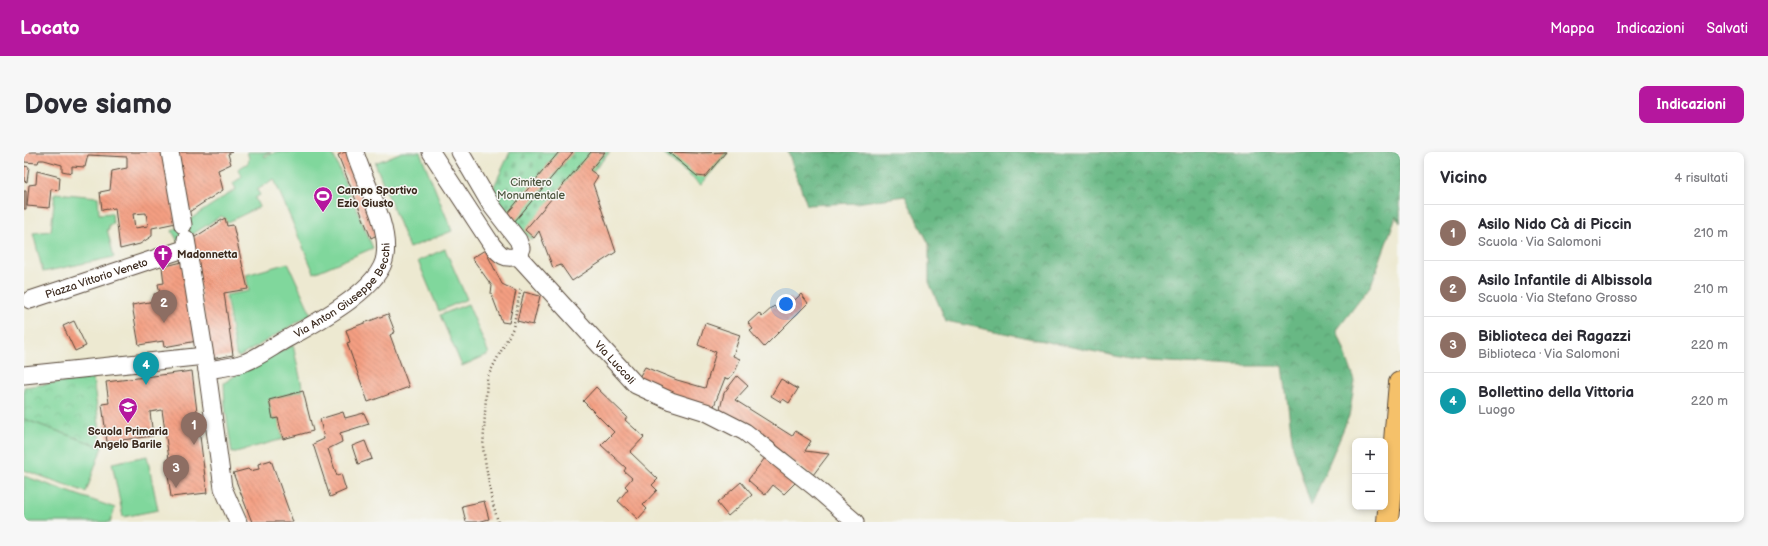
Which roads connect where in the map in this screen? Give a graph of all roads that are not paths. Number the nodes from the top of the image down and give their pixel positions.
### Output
1 (170, 152) edge
2 (355, 152) edge
3 (431, 152) edge
4 (460, 152) edge
5 (185, 237) junction
6 (518, 256) junction
7 (30, 300) dead end
8 (206, 363) junction
9 (24, 375) edge
10 (1400, 383) edge
11 (238, 522) edge
12 (855, 522) edge
13 (1388, 522) edge

1 - 5 street
2 - 8 street, Via Anton Giuseppe Becchi
3 - 6 street
4 - 6 street
5 - 7 street, Piazza Vittorio Veneto
5 - 8 street
6 - 12 street, Via Luccoli
8 - 9 street, Via Anton Giuseppe Becchi
8 - 11 street
10 - 13 highway

